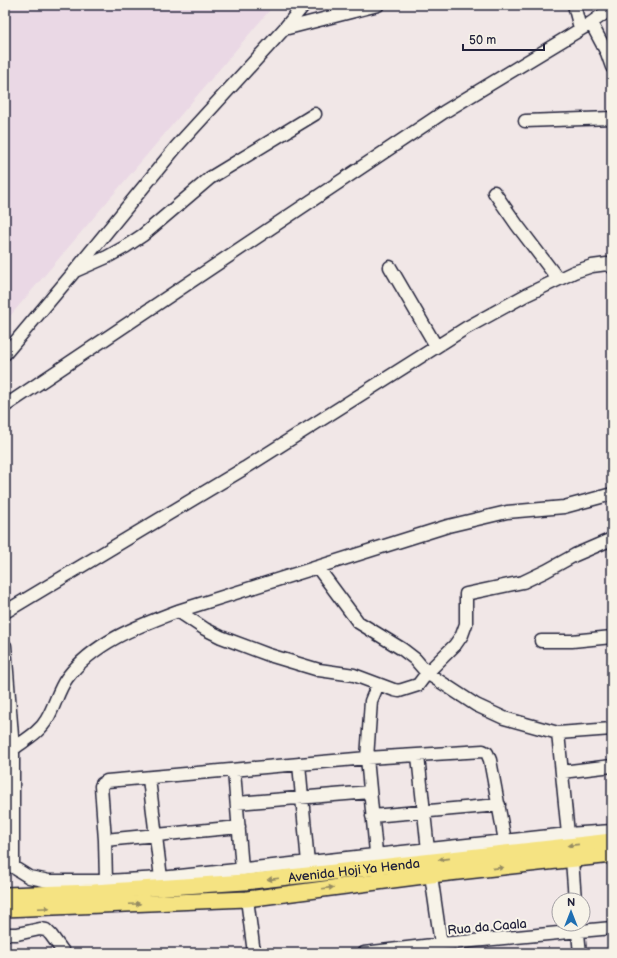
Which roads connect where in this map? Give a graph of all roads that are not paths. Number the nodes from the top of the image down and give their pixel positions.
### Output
1 (304, 5) edge
2 (378, 5) edge
3 (574, 5) edge
4 (612, 8) edge
5 (586, 26) junction
6 (284, 29) junction
7 (612, 67) edge
8 (315, 114) dead end
9 (612, 118) edge
10 (525, 121) dead end
11 (494, 192) dead end
12 (610, 262) edge
13 (390, 267) dead end
14 (74, 272) junction
15 (558, 279) junction
16 (436, 346) junction
17 (5, 354) edge
18 (5, 406) edge
19 (612, 494) edge
20 (612, 539) edge
21 (318, 568) junction
22 (178, 611) junction
23 (5, 612) edge
24 (612, 637) edge
25 (540, 641) dead end
26 (5, 646) edge
27 (427, 673) junction
28 (378, 684) junction
29 (612, 729) edge
30 (558, 733) junction
31 (13, 749) junction
32 (418, 756) junction
33 (367, 758) junction
34 (299, 764) junction
35 (612, 766) edge
36 (234, 771) junction
37 (562, 772) junction
38 (149, 778) junction
39 (370, 792) junction
40 (303, 798) junction
41 (237, 803) junction
42 (499, 805) junction
43 (424, 812) junction
44 (372, 816) junction
45 (239, 827) junction
46 (612, 831) edge
47 (568, 834) junction
48 (156, 836) junction
49 (105, 840) junction
50 (505, 841) junction
51 (612, 841) edge
52 (428, 850) junction
53 (612, 855) edge
54 (5, 857) edge
55 (572, 860) junction
56 (377, 861) junction
57 (308, 862) junction
58 (13, 867) junction
59 (242, 869) junction
60 (431, 875) junction
61 (161, 878) junction
62 (106, 881) junction
63 (574, 892) edge
64 (5, 895) edge
65 (95, 898) junction
66 (247, 899) junction
67 (5, 909) edge
68 (591, 928) edge
69 (612, 928) edge
70 (551, 931) edge
71 (578, 932) edge
72 (5, 934) edge
73 (441, 944) junction
74 (64, 953) edge
75 (254, 953) edge
76 (364, 953) edge
77 (580, 953) edge

1 - 6 street
2 - 6 street
3 - 5 street
4 - 5 street
5 - 7 street
5 - 18 street
6 - 14 street
8 - 14 street
9 - 10 street
11 - 15 street
12 - 15 street
13 - 16 street
14 - 17 street
15 - 16 street
16 - 23 street
19 - 21 street
20 - 27 street
21 - 22 street
21 - 27 street
22 - 28 street
22 - 31 street
24 - 25 street
26 - 31 street
27 - 28 street
27 - 30 street
28 - 33 street
29 - 30 street
30 - 37 street
31 - 58 street
32 - 33 street
32 - 42 street
32 - 43 street
33 - 34 street
33 - 39 street
34 - 36 street
34 - 40 street
35 - 37 street
36 - 38 street
36 - 41 street
37 - 47 street
38 - 48 street
38 - 49 street
39 - 40 street
39 - 44 street
40 - 41 street
40 - 57 street
41 - 45 street
42 - 43 street
42 - 50 street
43 - 44 street
43 - 52 street
44 - 56 street
45 - 48 street
45 - 59 street
46 - 47 street
47 - 50 street
48 - 49 street
48 - 61 street
49 - 62 street
50 - 52 street
51 -> 56 main road, Avenida Hoji Ya Henda
52 - 56 street
53 - 55 main road, Avenida Hoji Ya Henda
54 - 58 street
60 -> 55 main road, Avenida Hoji Ya Henda
55 - 63 street
56 - 57 street
56 -> 65 main road, Avenida Hoji Ya Henda
57 - 59 street
58 - 62 street
59 - 61 street
66 -> 60 main road, Avenida Hoji Ya Henda
60 - 73 street
61 - 62 street
64 - 65 main road
65 -> 66 main road, Avenida Hoji Ya Henda
67 -> 65 main road
66 - 75 street
68 - 69 street, Rua da Caala
70 - 73 street, Rua da Caala
71 - 77 street
72 - 74 street
73 - 76 street, Rua da Caala

